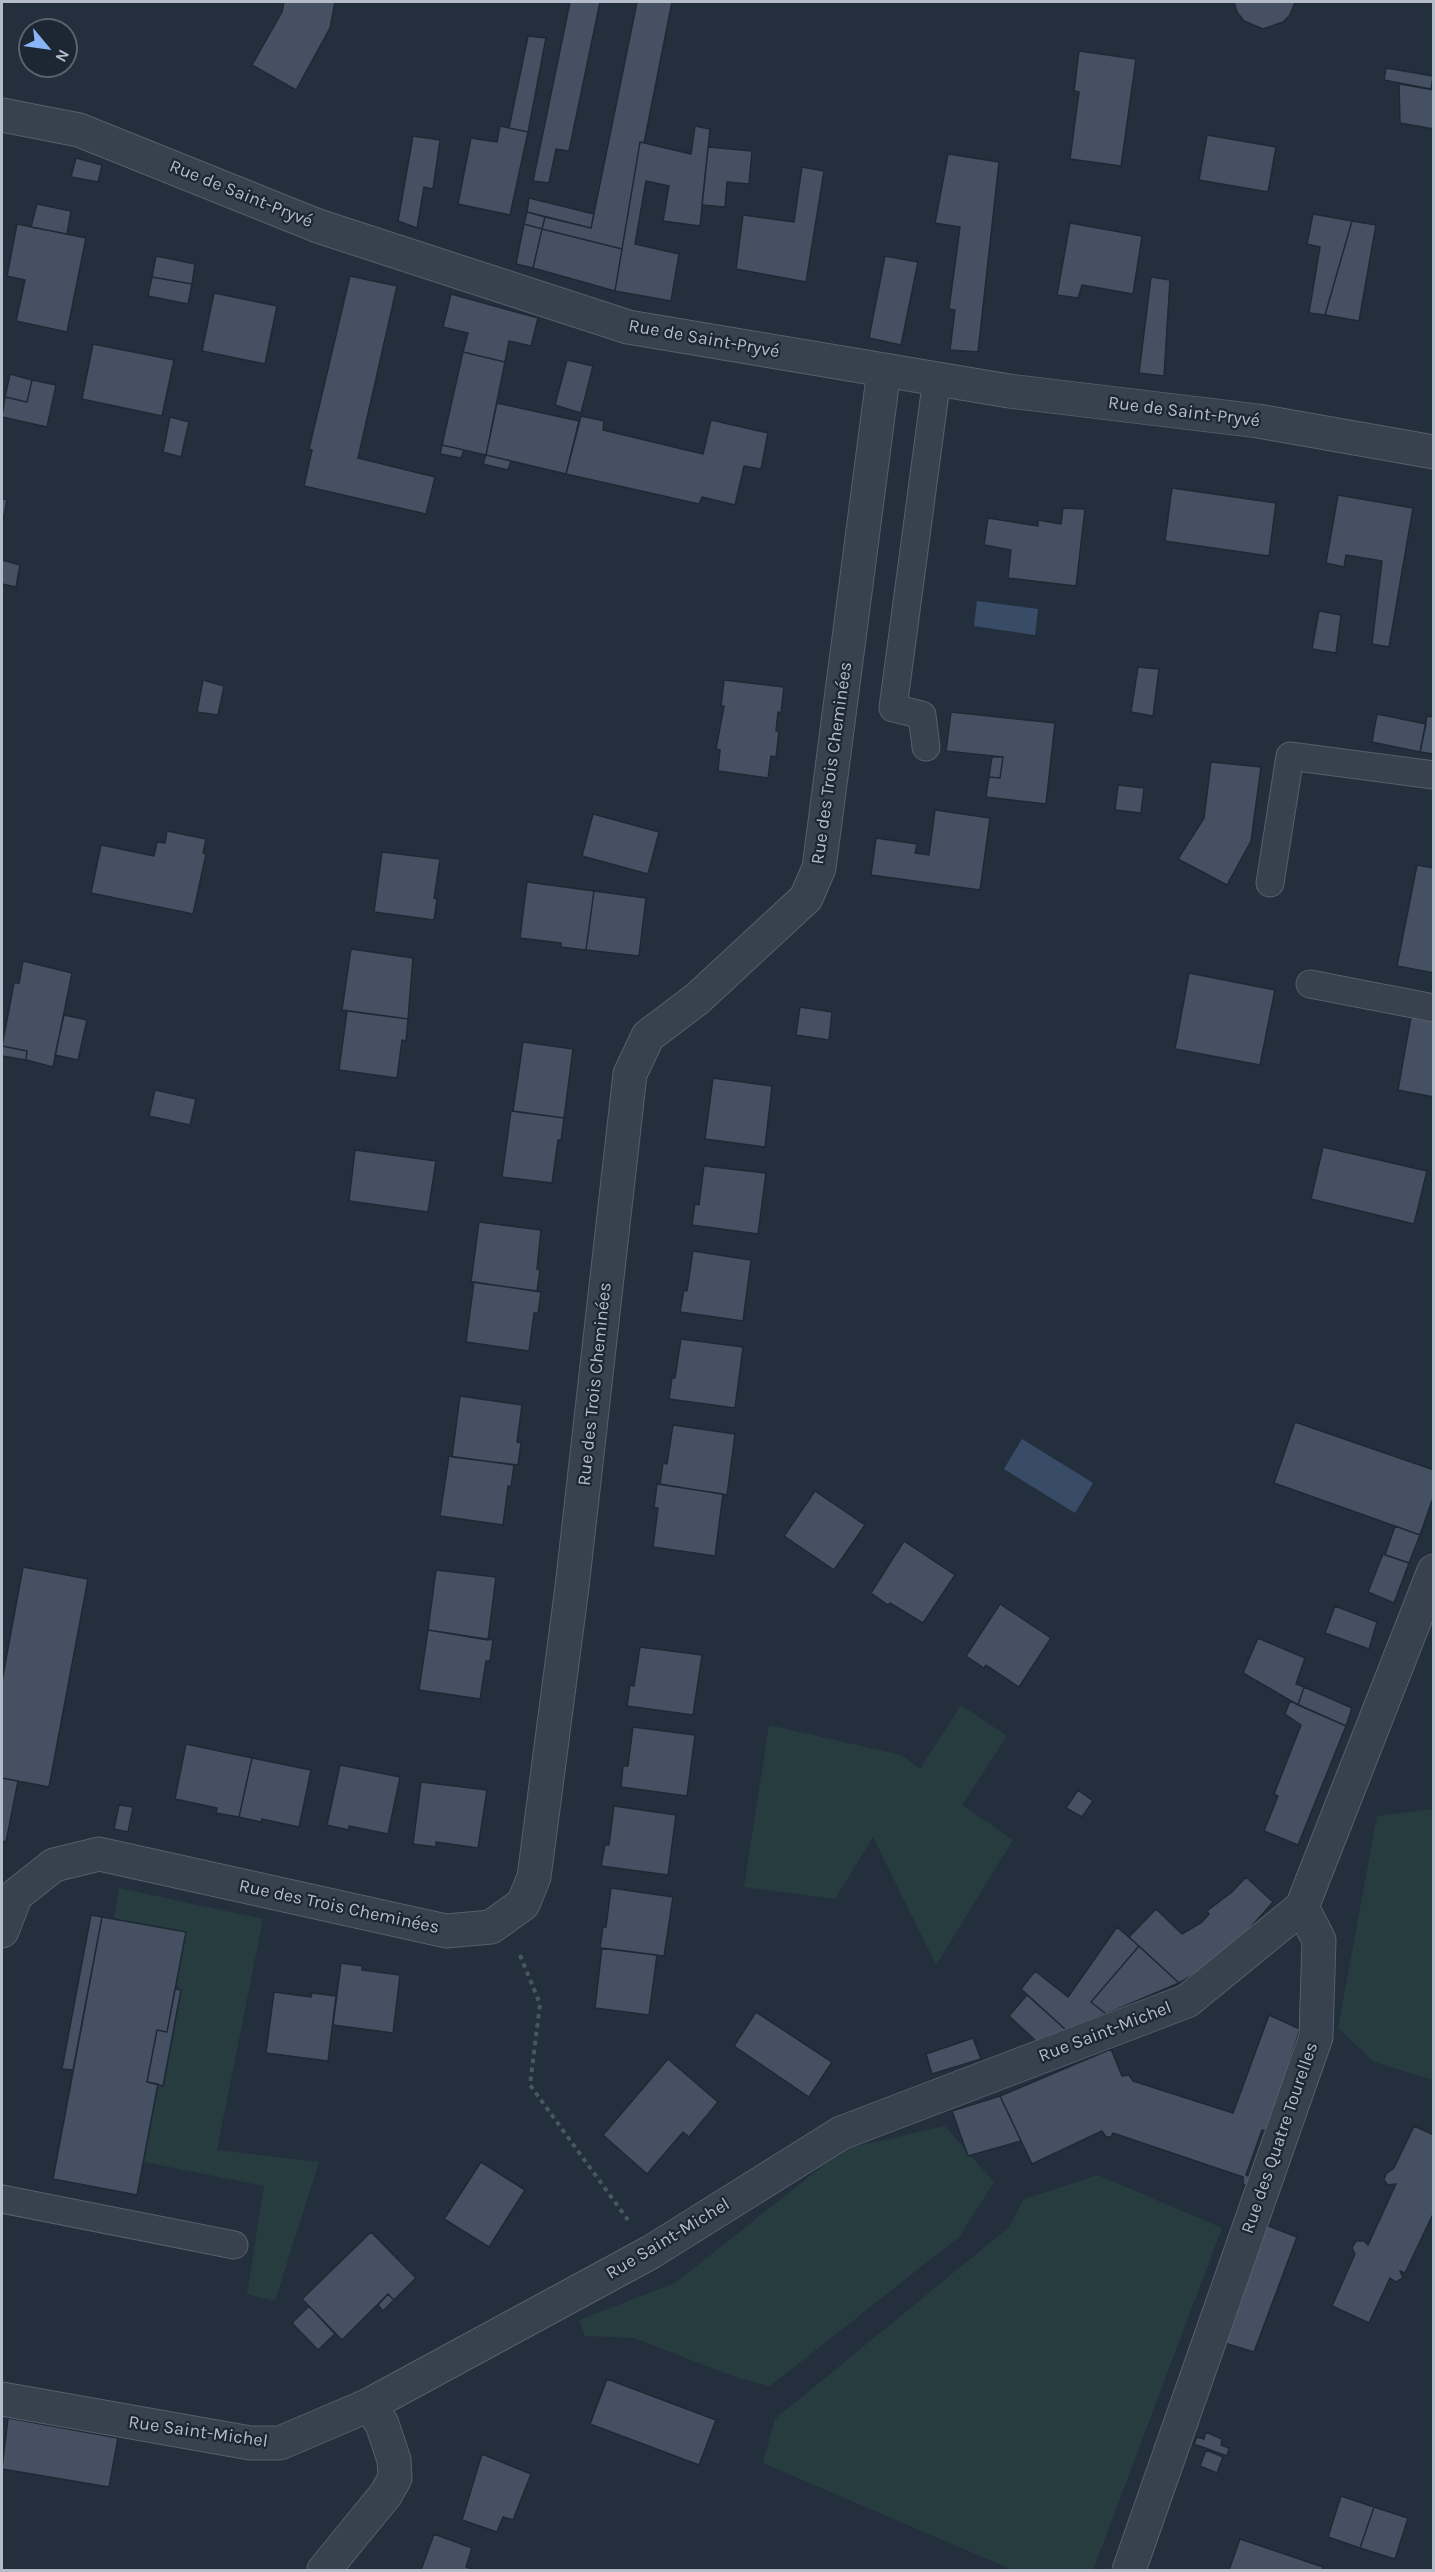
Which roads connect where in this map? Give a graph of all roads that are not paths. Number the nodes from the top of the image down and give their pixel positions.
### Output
1 (2, 115) edge
2 (884, 370) junction
3 (937, 378) junction
4 (1434, 452) edge
5 (926, 747) dead end
6 (1434, 775) edge
7 (1270, 883) dead end
8 (1310, 984) dead end
9 (1434, 1008) edge
10 (1434, 1571) edge
11 (1302, 1907) junction
12 (2, 1931) edge
13 (2, 2199) edge
14 (234, 2245) dead end
15 (2, 2399) edge
16 (369, 2405) junction
17 (324, 2571) edge
18 (1129, 2571) edge

1 - 2 street, Rue de Saint-Pryvé
2 - 3 street, Rue de Saint-Pryvé
2 - 12 street, Rue des Trois Cheminées
3 - 4 street, Rue de Saint-Pryvé
3 - 5 lane
6 - 7 lane
8 - 9 lane
10 - 11 street
11 - 16 street, Rue Saint-Michel
11 - 18 street, Rue des Quatre Tourelles
13 - 14 lane
15 - 16 street, Rue Saint-Michel
16 - 17 street

